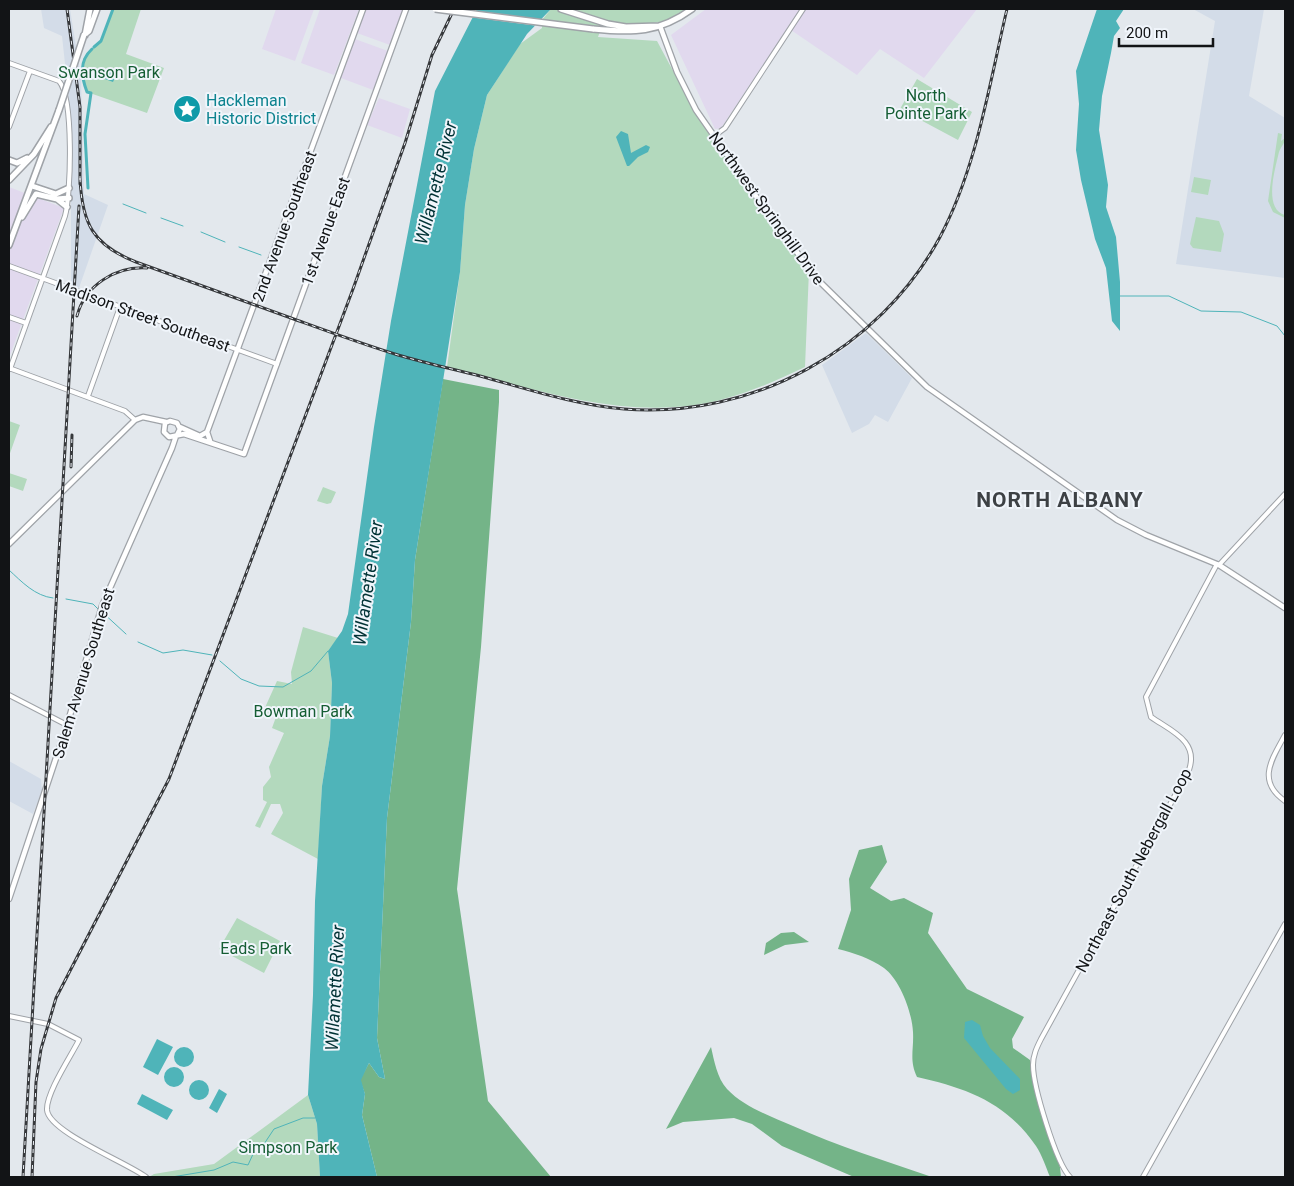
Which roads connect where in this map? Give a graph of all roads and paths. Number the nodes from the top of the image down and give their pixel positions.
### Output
1 (88, 9) edge
2 (97, 9) edge
3 (363, 9) edge
4 (406, 9) edge
5 (435, 9) edge
6 (561, 9) edge
7 (692, 9) edge
8 (803, 9) edge
9 (660, 26) junction
10 (84, 35) junction
11 (9, 63) edge
12 (30, 71) junction
13 (58, 113) junction
14 (9, 128) edge
15 (714, 136) junction
16 (34, 154) junction
17 (9, 160) edge
18 (9, 180) edge
19 (32, 186) junction
20 (69, 188) junction
21 (68, 198) junction
22 (57, 200) junction
23 (67, 207) junction
24 (16, 226) junction
25 (9, 246) edge
26 (9, 266) edge
27 (42, 278) junction
28 (120, 307) junction
29 (9, 317) edge
30 (26, 323) junction
31 (238, 349) junction
32 (277, 364) junction
33 (9, 368) edge
34 (88, 396) junction
35 (136, 420) junction
36 (151, 420) junction
37 (166, 422) junction
38 (180, 427) junction
39 (163, 430) junction
40 (207, 432) junction
41 (167, 436) junction
42 (176, 436) junction
43 (212, 442) junction
44 (170, 452) junction
45 (1285, 494) edge
46 (9, 544) edge
47 (1218, 564) junction
48 (1285, 608) edge
49 (9, 695) edge
50 (67, 725) junction
51 (1285, 736) edge
52 (1285, 801) edge
53 (9, 899) edge
54 (1285, 924) edge
55 (9, 1016) edge
56 (145, 1177) edge
57 (1070, 1177) edge
58 (1143, 1177) edge

1 - 10 highway
2 - 10 highway
3 - 31 main road, 2nd Avenue Southeast
4 - 32 main road, 1st Avenue East
5 - 9 highway, bridge
6 - 9 highway
7 - 9 highway
8 - 15 street
9 - 15 main road, Northwest Springhill Drive
10 - 13 highway, bridge
11 - 12 street
12 - 14 street
12 - 20 street
13 - 16 highway
13 - 19 highway
15 - 47 main road, Northwest Springhill Drive
16 - 17 highway
16 - 18 highway
19 - 20 highway
19 - 24 highway
20 - 21 street
21 - 22 highway
21 - 23 street
22 - 23 highway
22 - 24 highway
23 - 27 street
24 - 25 highway
26 - 27 street, Madison Street Southeast
27 - 28 street, Madison Street Southeast
27 - 30 street
28 - 31 street, Madison Street Southeast
28 - 34 street
29 - 30 street
30 - 33 street
31 - 32 street, Madison Street Southeast
31 - 40 main road, 2nd Avenue Southeast
32 - 43 main road, 1st Avenue East
33 - 34 street
34 - 35 street
35 - 36 main road
35 - 46 main road
36 - 37 main road
36 - 39 main road
37 - 38 main road
37 - 39 main road
38 - 40 main road
38 - 42 main road
39 - 41 main road
40 - 43 main road
41 - 42 main road
41 - 44 main road
42 - 43 main road
42 - 44 main road, Salem Avenue Southeast
44 - 50 main road, Salem Avenue Southeast
45 - 47 street
47 - 48 main road, Northwest Springhill Drive
47 - 57 street, Northeast South Nebergall Loop
49 - 50 street
50 - 53 main road, Salem Avenue Southeast
51 - 52 street
54 - 58 street
55 - 56 street

